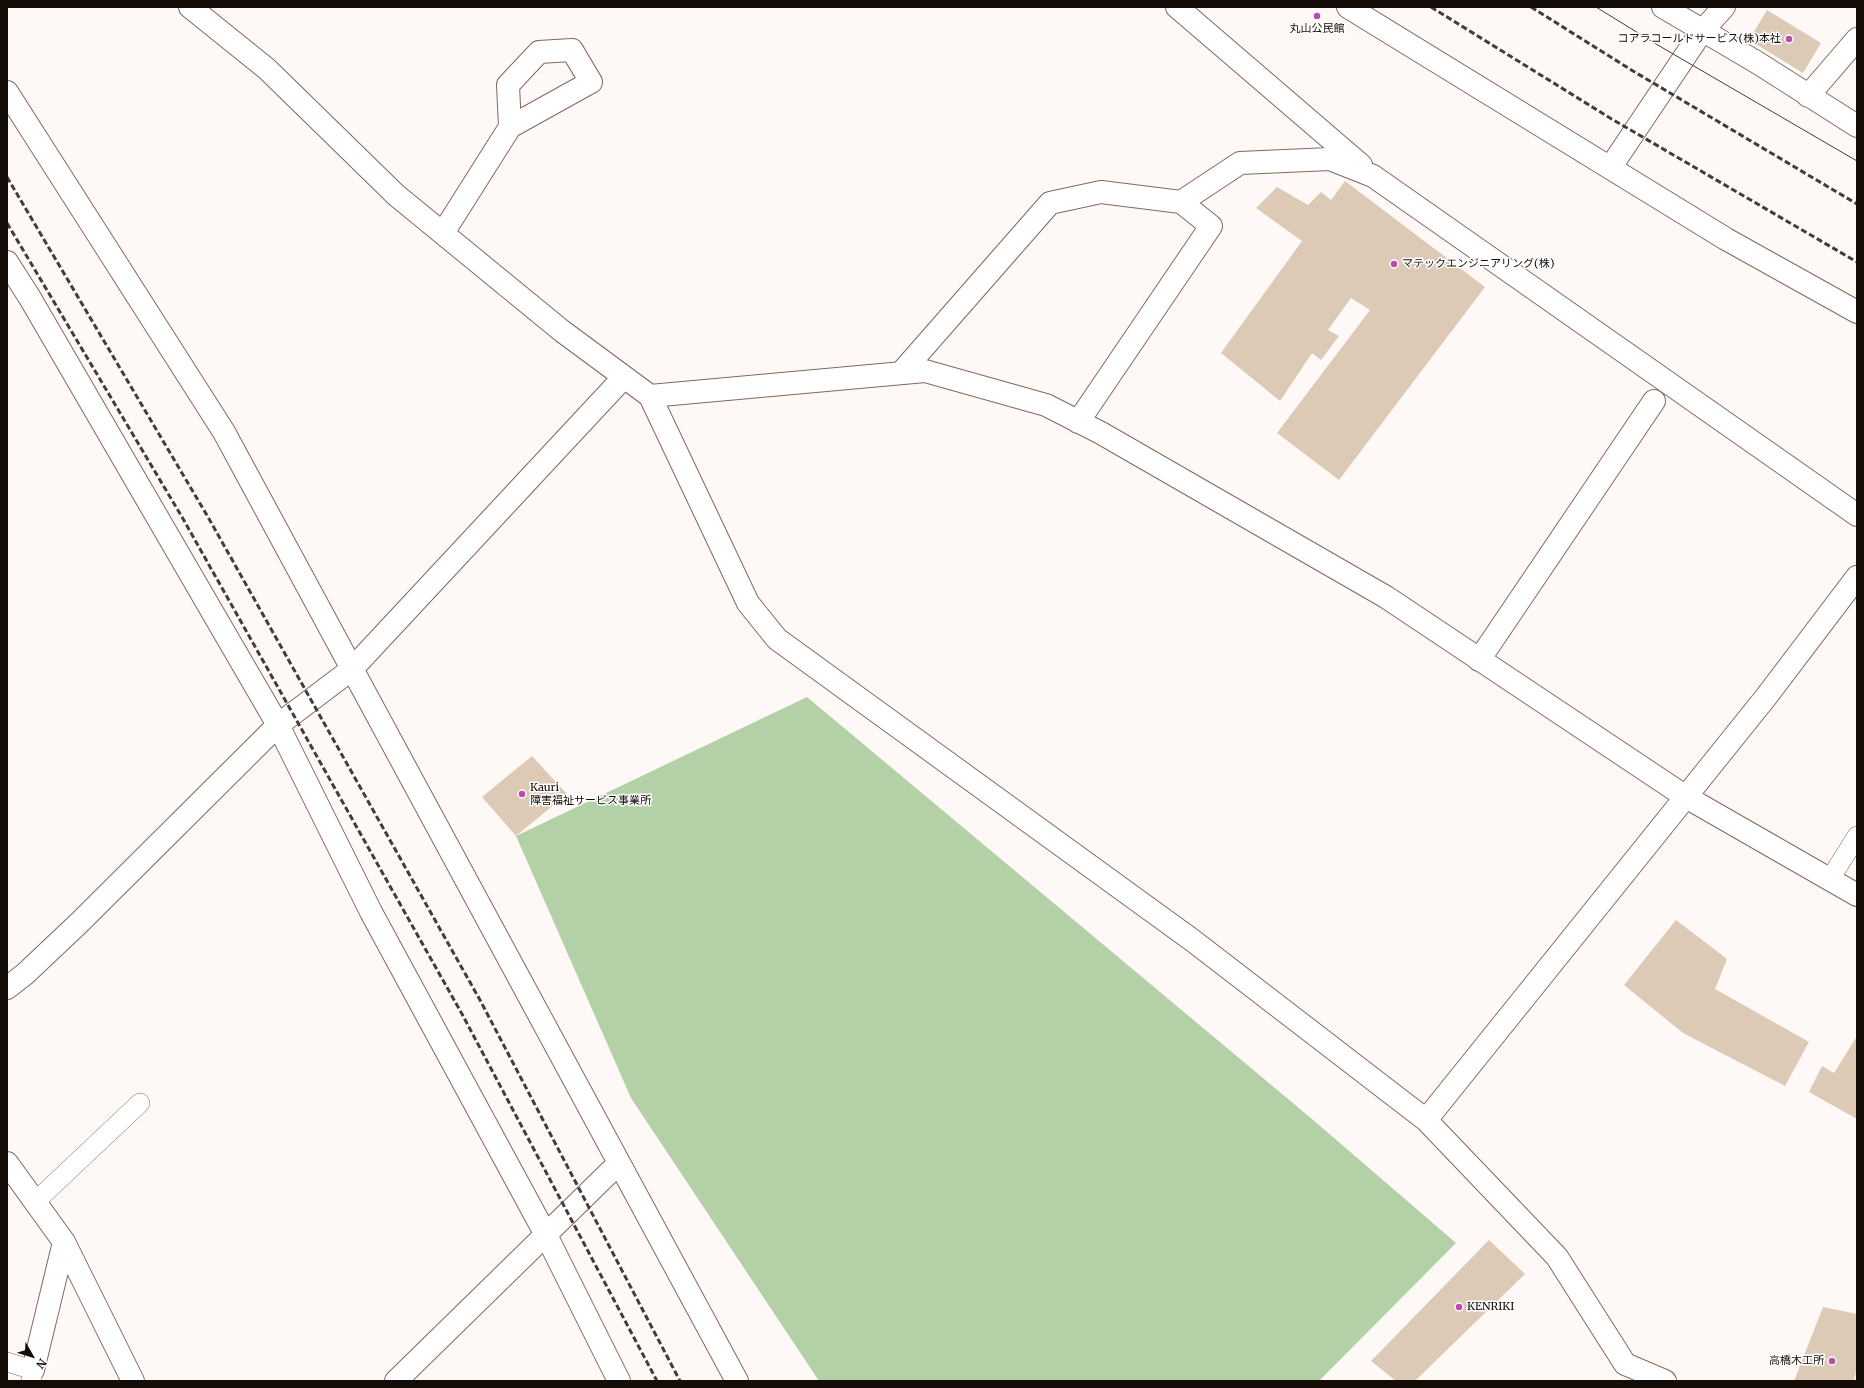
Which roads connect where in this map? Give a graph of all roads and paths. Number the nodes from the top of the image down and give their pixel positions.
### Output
1 (190, 7) edge
2 (1177, 7) edge
3 (1348, 7) edge
4 (1663, 7) edge
5 (1724, 7) edge
6 (1702, 31) junction
7 (1857, 39) edge
8 (7, 92) edge
9 (1808, 96) junction
10 (1857, 126) edge
11 (510, 127) dead end
12 (1610, 168) junction
13 (1373, 176) junction
14 (1181, 202) junction
15 (443, 233) junction
16 (7, 262) edge
17 (1857, 312) edge
18 (901, 373) junction
19 (624, 376) junction
20 (650, 396) junction
21 (1654, 401) dead end
22 (1078, 422) junction
23 (1857, 515) edge
24 (1857, 577) edge
25 (1479, 660) junction
26 (352, 669) junction
27 (278, 725) junction
28 (1686, 798) junction
29 (1857, 836) edge
30 (1830, 879) junction
31 (1857, 895) edge
32 (7, 988) edge
33 (140, 1103) dead end
34 (1426, 1120) junction
35 (7, 1163) edge
36 (619, 1163) junction
37 (35, 1202) junction
38 (546, 1235) junction
39 (64, 1242) junction
40 (7, 1362) edge
41 (32, 1376) edge
42 (133, 1381) edge
43 (396, 1381) edge
44 (619, 1381) edge
45 (737, 1381) edge
46 (1665, 1381) edge

1 - 15 street
2 - 13 street
3 - 12 street
4 - 6 street
5 - 6 street
6 - 9 street
6 - 12 street
7 - 9 street
8 - 26 street
9 - 10 street
11 - 15 street
12 - 17 street
13 - 14 street
13 - 23 street
14 - 18 street
14 - 22 street
15 - 19 street
16 - 27 street
18 - 20 street
18 - 22 street
19 - 20 street
19 - 26 street
20 - 34 street
21 - 25 street
22 - 25 street
24 - 28 street
25 - 28 street
26 - 27 street
26 - 36 street
27 - 32 street
27 - 38 street
28 - 30 street
28 - 34 street
29 - 30 lane
30 - 31 street
33 - 37 lane
34 - 46 street
35 - 37 street
36 - 38 street
36 - 45 street
37 - 39 street
38 - 43 street
38 - 44 street
39 - 41 street
39 - 42 street
40 - 41 lane

